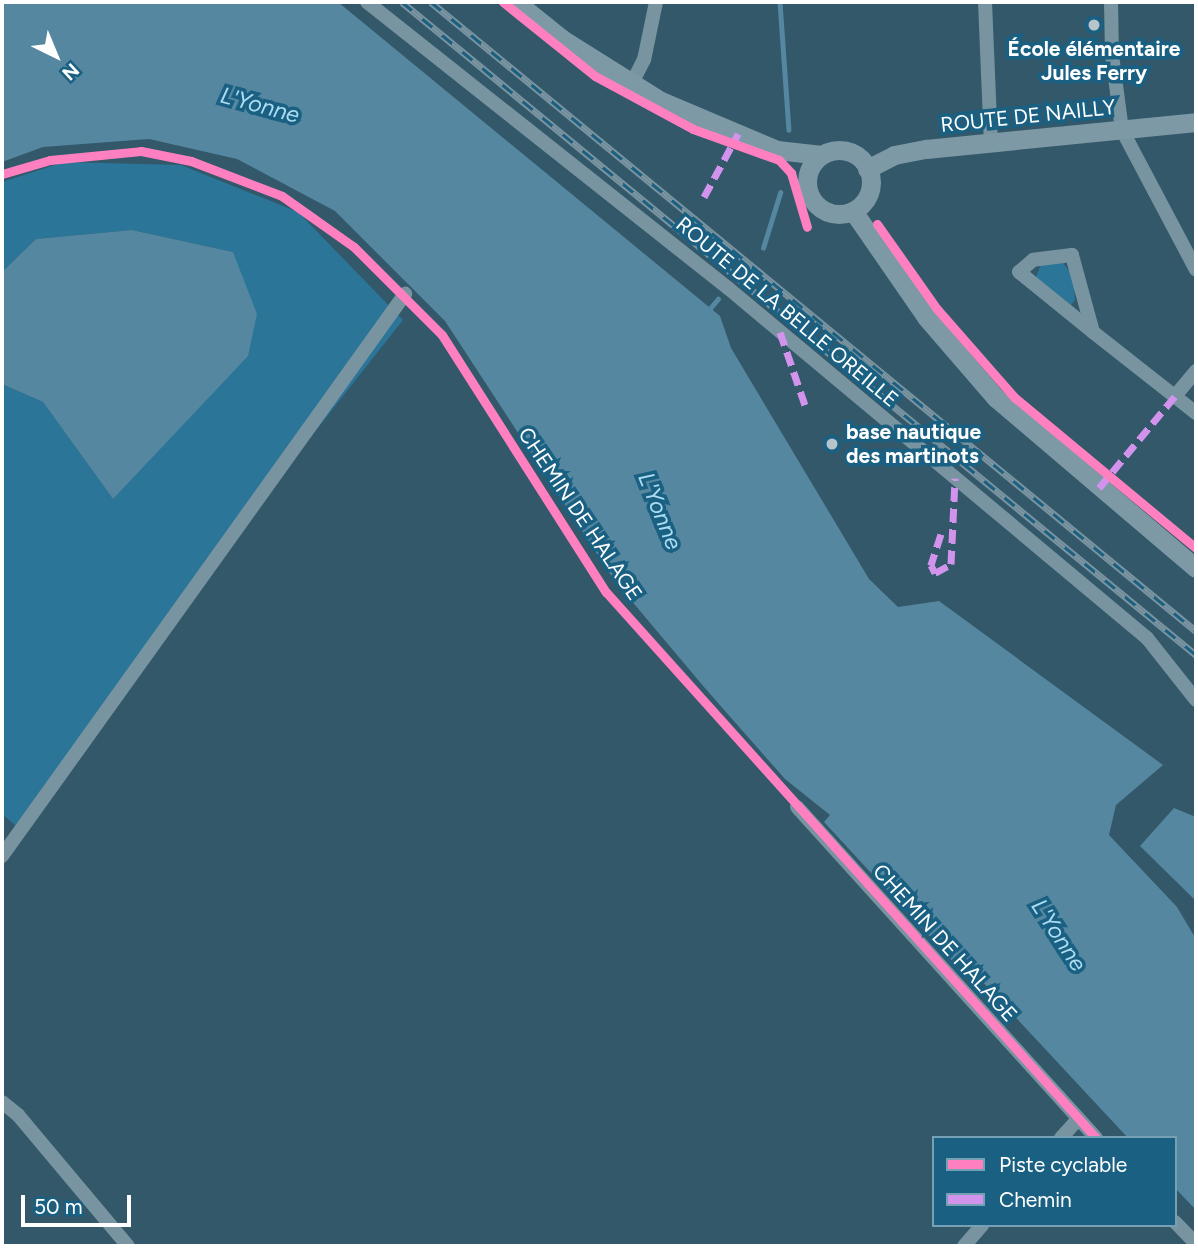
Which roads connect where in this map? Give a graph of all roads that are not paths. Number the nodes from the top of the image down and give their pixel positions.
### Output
1 (367, 2) edge
2 (516, 2) edge
3 (656, 2) edge
4 (985, 2) edge
5 (1111, 2) edge
6 (631, 85) junction
7 (1196, 122) edge
8 (1122, 130) junction
9 (991, 143) junction
10 (778, 150) junction
11 (822, 155) junction
12 (867, 169) junction
13 (807, 182) junction
14 (853, 211) junction
15 (1196, 270) edge
16 (405, 294) dead end
17 (1093, 332) junction
18 (1196, 371) edge
19 (1175, 396) junction
20 (1196, 413) edge
21 (1196, 568) edge
22 (1196, 700) edge
23 (797, 807) dead end
24 (2, 856) edge
25 (2, 1102) edge
26 (1078, 1119) junction
27 (1063, 1136) edge
28 (1094, 1136) edge
29 (1177, 1224) edge
30 (980, 1227) edge
31 (1196, 1244) edge
32 (128, 1246) edge
33 (964, 1246) edge

1 - 22 street, ROUTE DE LA BELLE OREILLE
2 - 6 main road
3 - 6 street
4 - 9 street
5 - 8 street
6 - 10 main road
7 - 8 main road, ROUTE DE NAILLY
8 - 9 main road, ROUTE DE NAILLY
8 - 15 street
9 - 12 main road, ROUTE DE NAILLY
10 - 11 main road
10 - 13 main road
11 - 12 main road
11 - 13 main road
12 - 14 main road
13 - 14 main road
14 - 21 main road
16 - 24 street
17 - 17 street
17 - 19 street
18 - 19 street
19 - 20 street
23 - 26 street, CHEMIN DE HALAGE
25 - 32 street
26 - 27 street
26 - 28 street, CHEMIN DE HALAGE
29 - 31 street
30 - 33 street

